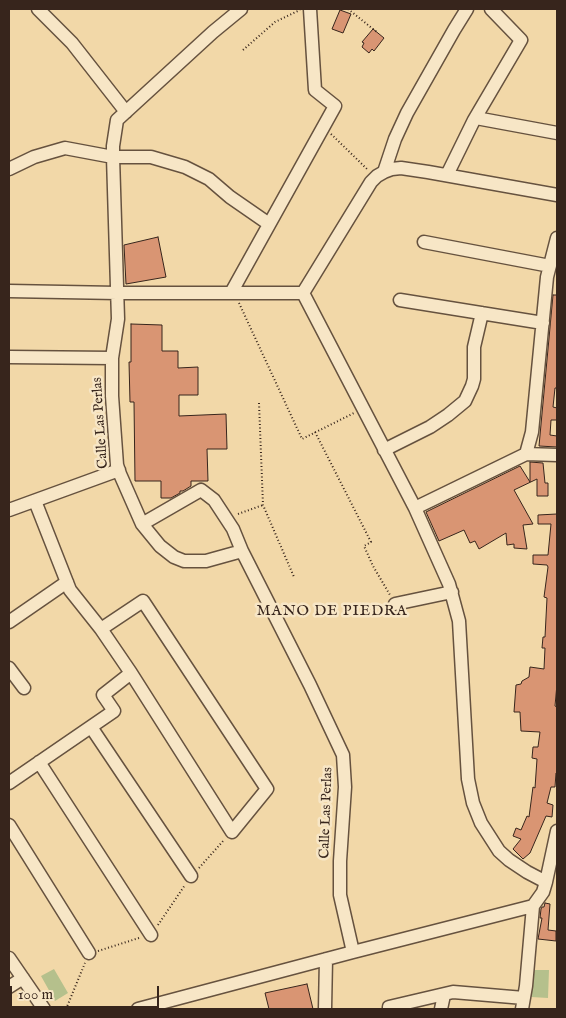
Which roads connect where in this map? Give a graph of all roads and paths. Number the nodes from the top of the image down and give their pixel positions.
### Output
1 (38, 9) edge
2 (241, 9) edge
3 (304, 9) edge
4 (310, 9) edge
5 (348, 9) edge
6 (467, 9) edge
7 (491, 9) edge
8 (378, 33) dead end
9 (243, 50) dead end
10 (126, 112) junction
11 (476, 118) junction
12 (324, 128) junction
13 (557, 133) edge
14 (113, 157) junction
15 (9, 169) edge
16 (379, 175) junction
17 (447, 175) junction
18 (557, 195) edge
19 (270, 224) junction
20 (557, 238) edge
21 (424, 242) dead end
22 (550, 266) junction
23 (9, 291) edge
24 (117, 293) junction
25 (233, 293) junction
26 (303, 293) junction
27 (400, 300) dead end
28 (482, 313) junction
29 (543, 323) junction
30 (9, 356) edge
31 (112, 358) junction
32 (259, 404) dead end
33 (363, 408) junction
34 (315, 432) junction
35 (384, 450) junction
36 (526, 454) junction
37 (557, 455) edge
38 (119, 470) junction
39 (35, 501) junction
40 (263, 505) junction
41 (415, 508) junction
42 (9, 510) edge
43 (226, 518) junction
44 (142, 524) junction
45 (242, 551) junction
46 (294, 577) dead end
47 (67, 582) junction
48 (452, 592) junction
49 (395, 604) joint
50 (9, 622) edge
51 (100, 629) junction
52 (9, 668) edge
53 (131, 673) junction
54 (24, 688) dead end
55 (91, 727) junction
56 (39, 762) junction
57 (9, 783) edge
58 (9, 825) edge
59 (557, 831) edge
60 (550, 873) edge
61 (191, 876) dead end
62 (533, 906) junction
63 (151, 935) dead end
64 (353, 952) junction
65 (89, 954) dead end
66 (9, 958) edge
67 (326, 959) junction
68 (23, 978) junction
69 (9, 987) edge
70 (444, 995) junction
71 (523, 1003) edge
72 (44, 1009) edge
73 (138, 1009) edge
74 (325, 1009) edge
75 (389, 1009) edge
76 (441, 1009) edge

1 - 10 street
2 - 10 street, Calle Las Perlas
3 - 9 path
4 - 12 street
5 - 8 path
6 - 16 street
7 - 11 street
10 - 14 street, Calle Las Perlas
11 - 13 street
11 - 17 street
12 - 16 path
12 - 19 street
14 - 15 street
14 - 19 street
14 - 24 street, Calle Las Perlas
16 - 17 street
16 - 26 street
17 - 18 street
19 - 25 street
20 - 22 street
21 - 22 street
22 - 29 street
23 - 24 street
24 - 25 street
24 - 31 street, Calle Las Perlas
25 - 26 street
25 - 34 path
26 - 33 street
27 - 28 street
28 - 29 street
28 - 35 street
29 - 36 street
30 - 31 street
31 - 38 street, Calle Las Perlas
32 - 40 path
33 - 34 path
33 - 35 street
34 - 49 path
35 - 41 street
36 - 37 street
36 - 41 street
38 - 39 street
38 - 44 street, Calle Las Perlas
39 - 42 street
39 - 47 street
40 - 43 path
40 - 46 path
41 - 48 street
43 - 44 street
43 - 45 street
44 - 45 street, Calle Las Perlas
45 - 64 street, Calle Las Perlas
47 - 50 street
47 - 51 street
48 - 49 street
48 - 60 street
51 - 53 street
51 - 53 street
52 - 54 street
53 - 55 street
55 - 56 street
55 - 61 street
56 - 57 street
56 - 63 street
58 - 65 street
59 - 60 street
60 - 62 street
62 - 64 street
62 - 71 street
64 - 67 street
66 - 68 street
67 - 73 street
67 - 74 street
68 - 69 street
68 - 72 street
70 - 71 street
70 - 75 street
70 - 76 street

